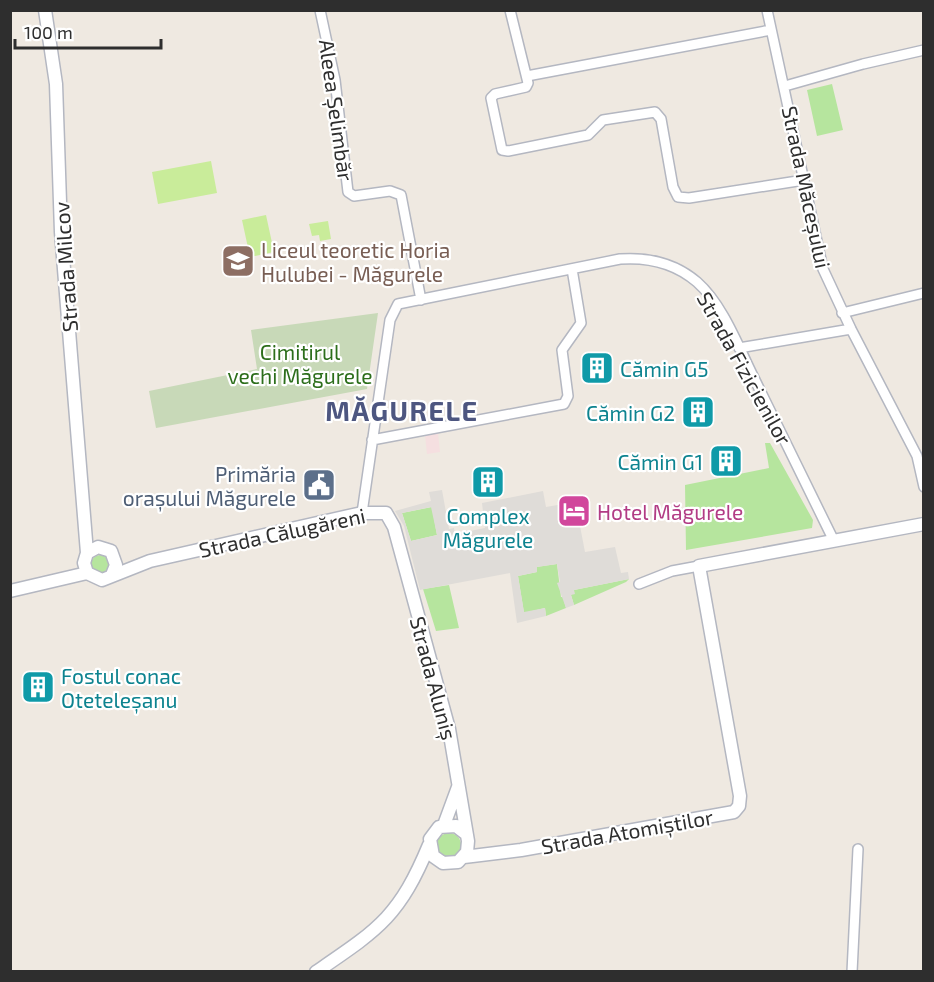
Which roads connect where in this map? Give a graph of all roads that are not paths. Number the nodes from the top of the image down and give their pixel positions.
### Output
1 (45, 10) edge
2 (321, 10) edge
3 (510, 10) edge
4 (767, 10) edge
5 (771, 30) junction
6 (924, 51) edge
7 (527, 76) junction
8 (785, 86) junction
9 (804, 180) junction
10 (572, 269) junction
11 (924, 293) edge
12 (421, 300) junction
13 (843, 313) junction
14 (851, 329) junction
15 (740, 348) junction
16 (372, 440) junction
17 (924, 487) edge
18 (362, 513) junction
19 (924, 524) edge
20 (86, 525) junction
21 (834, 541) junction
22 (101, 547) junction
23 (87, 553) junction
24 (114, 555) junction
25 (150, 561) junction
26 (699, 566) junction
27 (87, 573) junction
28 (407, 573) joint
29 (112, 575) junction
30 (639, 584) dead end
31 (10, 591) edge
32 (459, 783) junction
33 (444, 825) junction
34 (429, 845) junction
35 (466, 845) junction
36 (858, 849) dead end
37 (447, 864) junction
38 (414, 880) junction
39 (316, 972) edge
40 (852, 972) edge

1 - 20 main road, Strada Milcov
2 - 12 street, Aleea Șelimbăr
3 - 7 street
4 - 5 street, Strada Măceșului
5 - 7 street
5 - 8 street, Strada Măceșului
6 - 8 street
7 - 9 street
8 - 9 street, Strada Măceșului
9 - 13 street, Strada Măceșului
10 - 12 street, Strada Fizicienilor
10 - 15 street, Strada Fizicienilor
10 - 16 street
11 - 13 street
12 - 16 street, Strada Fizicienilor
13 - 14 street, Strada Măceșului
14 - 15 street
14 - 17 street, Strada Măceșului
15 - 21 street, Strada Fizicienilor
16 - 18 street, Strada Fizicienilor
18 - 25 main road, Strada Călugăreni
18 - 28 main road, Strada Călugăreni
19 - 21 main road
20 - 22 main road, Strada Milcov
20 - 23 main road, Strada Milcov
21 - 26 main road
22 - 23 main road
22 - 24 main road
23 - 27 main road
24 - 25 main road, Strada Călugăreni
24 - 29 main road
25 - 29 main road, Strada Călugăreni
26 - 30 street
26 - 35 main road, Strada Atomiștilor
27 - 29 main road
27 - 31 main road
28 - 32 main road, Strada Aluniș
32 - 33 main road
32 - 35 main road, Strada Aluniș
33 - 34 main road
33 - 35 main road
34 - 37 main road
34 - 38 main road
35 - 37 main road
36 - 40 street
37 - 38 main road
38 - 39 main road

